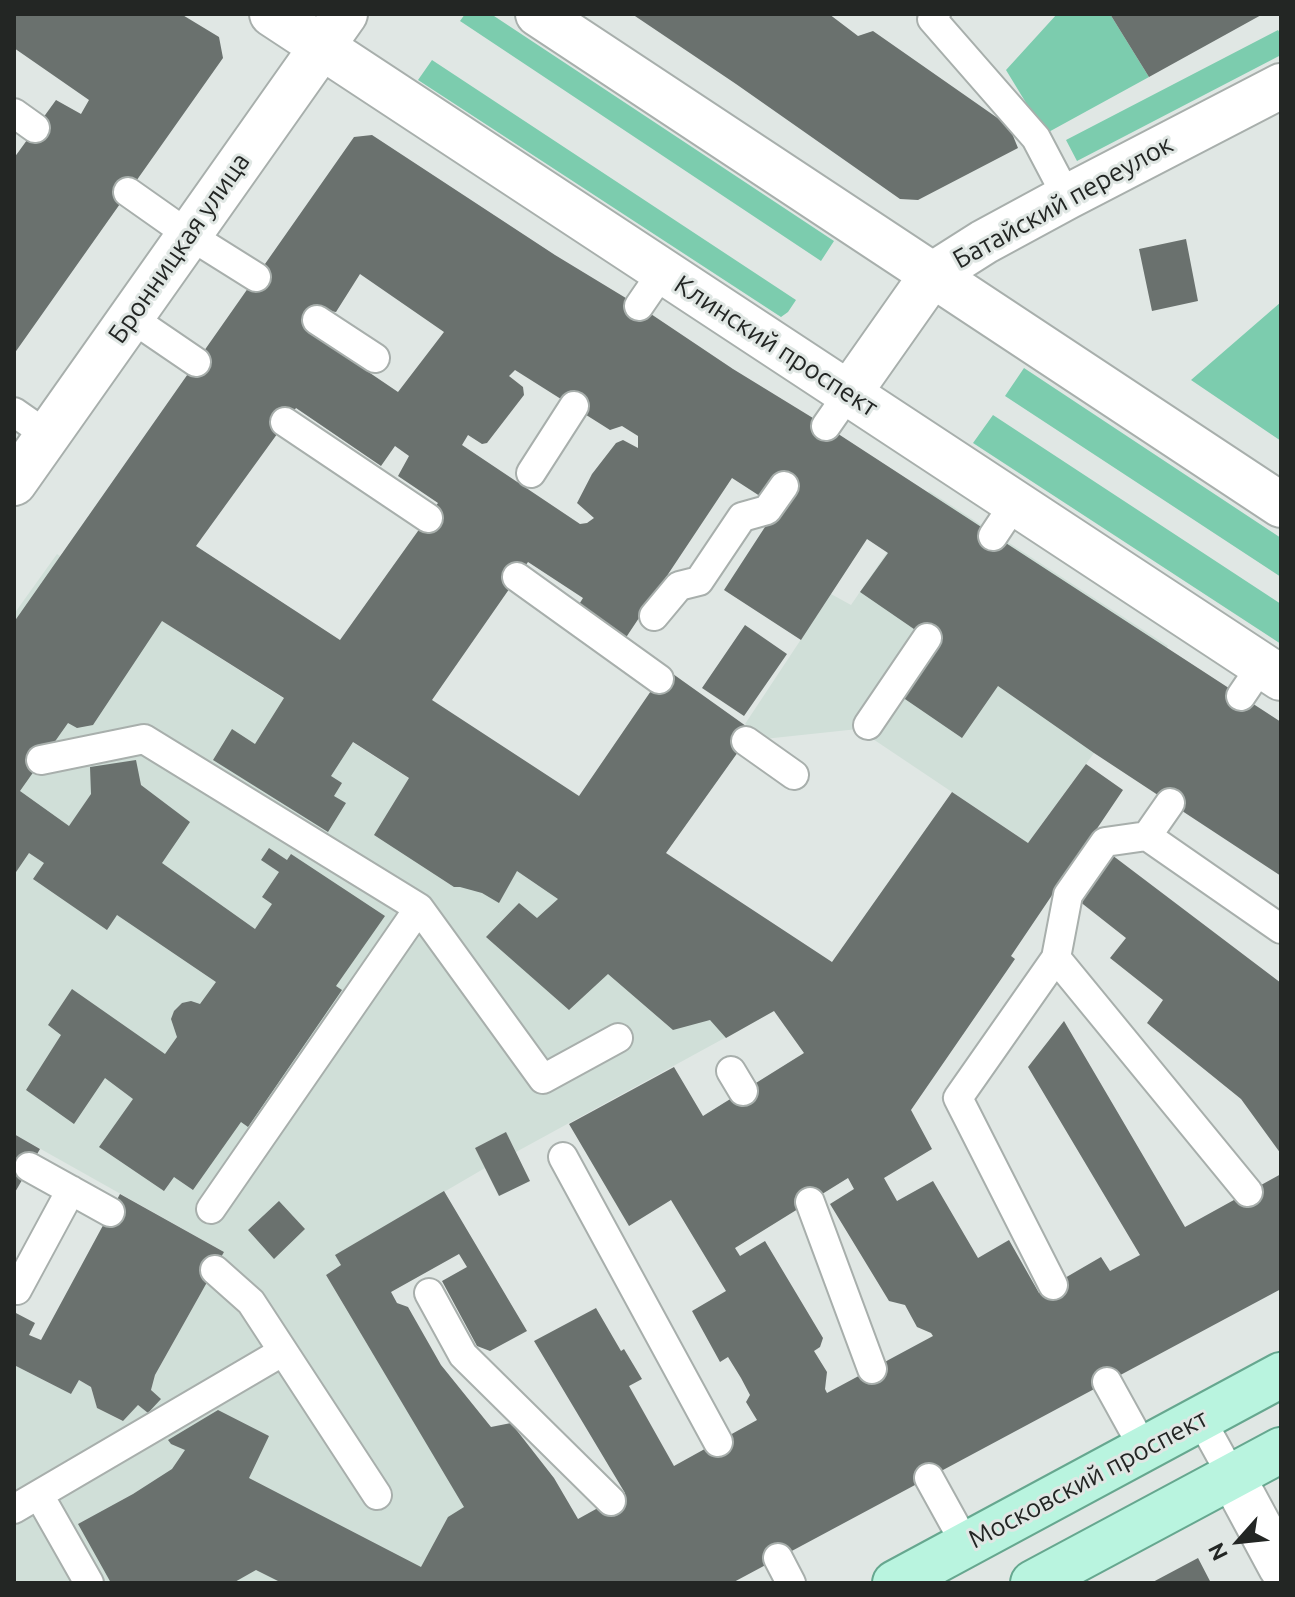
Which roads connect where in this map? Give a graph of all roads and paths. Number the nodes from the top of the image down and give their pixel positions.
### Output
1 (272, 14) edge
2 (538, 14) edge
3 (936, 14) edge
4 (334, 30) edge
5 (1281, 86) edge
6 (128, 192) dead end
7 (1067, 197) junction
8 (189, 235) junction
9 (663, 271) junction
10 (932, 275) junction
11 (256, 277) dead end
12 (639, 306) dead end
13 (130, 317) junction
14 (317, 320) dead end
15 (375, 358) dead end
16 (196, 362) dead end
17 (574, 406) dead end
18 (837, 410) junction
19 (285, 422) dead end
20 (31, 423) edge
21 (531, 473) dead end
22 (14, 483) edge
23 (784, 486) dead end
24 (1281, 505) edge
25 (428, 518) dead end
26 (517, 577) dead end
27 (654, 616) dead end
28 (927, 638) dead end
29 (659, 679) dead end
30 (1261, 680) edge
31 (868, 725) dead end
32 (746, 741) dead end
33 (41, 760) dead end
34 (794, 775) dead end
35 (1170, 803) dead end
36 (1147, 836) junction
37 (419, 908) junction
38 (1281, 929) edge
39 (1056, 958) junction
40 (618, 1038) dead end
41 (563, 1157) dead end
42 (29, 1167) dead end
43 (71, 1190) junction
44 (1248, 1192) dead end
45 (810, 1202) dead end
46 (211, 1209) dead end
47 (110, 1212) dead end
48 (215, 1270) dead end
49 (1053, 1285) dead end
50 (17, 1290) dead end
51 (429, 1293) dead end
52 (282, 1352) junction
53 (872, 1369) dead end
54 (1281, 1375) edge
55 (1107, 1382) dead end
56 (1200, 1418) junction
57 (718, 1442) dead end
58 (1144, 1449) junction
59 (1281, 1450) edge
60 (1232, 1476) junction
61 (929, 1478) dead end
62 (39, 1495) junction
63 (377, 1495) dead end
64 (611, 1501) dead end
65 (14, 1509) edge
66 (966, 1545) junction
67 (1281, 1567) edge
68 (89, 1583) edge
69 (895, 1583) edge
70 (1033, 1583) edge

1 - 4 street, Клинский проспект
2 - 10 street
3 - 7 lane
4 - 8 street, Бронницкая улица
4 - 9 street, Клинский проспект
5 - 7 street, Батайский переулок
6 - 8 lane
7 - 10 street, Батайский переулок
8 - 11 lane
8 - 13 street, Бронницкая улица
9 - 12 lane
9 - 18 street, Клинский проспект
10 - 18 street, Батайский переулок
10 - 24 street
13 - 16 lane
13 - 20 street, Бронницкая улица
14 - 15 lane
17 - 21 lane
18 - 30 street, Клинский проспект
19 - 25 lane
20 - 22 street, Бронницкая улица
23 - 27 lane
26 - 29 lane
28 - 31 lane
32 - 34 lane
33 - 37 lane
35 - 36 lane
36 - 38 lane
36 - 39 lane
37 - 40 lane
37 - 46 lane
39 - 44 lane
39 - 49 lane
41 - 57 lane
42 - 43 lane
43 - 47 lane
43 - 50 lane
45 - 53 lane
48 - 52 lane
51 - 64 lane
52 - 62 lane
52 - 63 lane
54 - 56 main road, Московский проспект
55 - 58 lane
56 - 58 main road, Московский проспект
56 - 60 lane
58 - 66 main road, Московский проспект
59 - 60 main road
60 - 67 street
60 - 70 main road
61 - 66 lane
62 - 65 lane
62 - 68 lane
66 - 69 main road, Московский проспект

